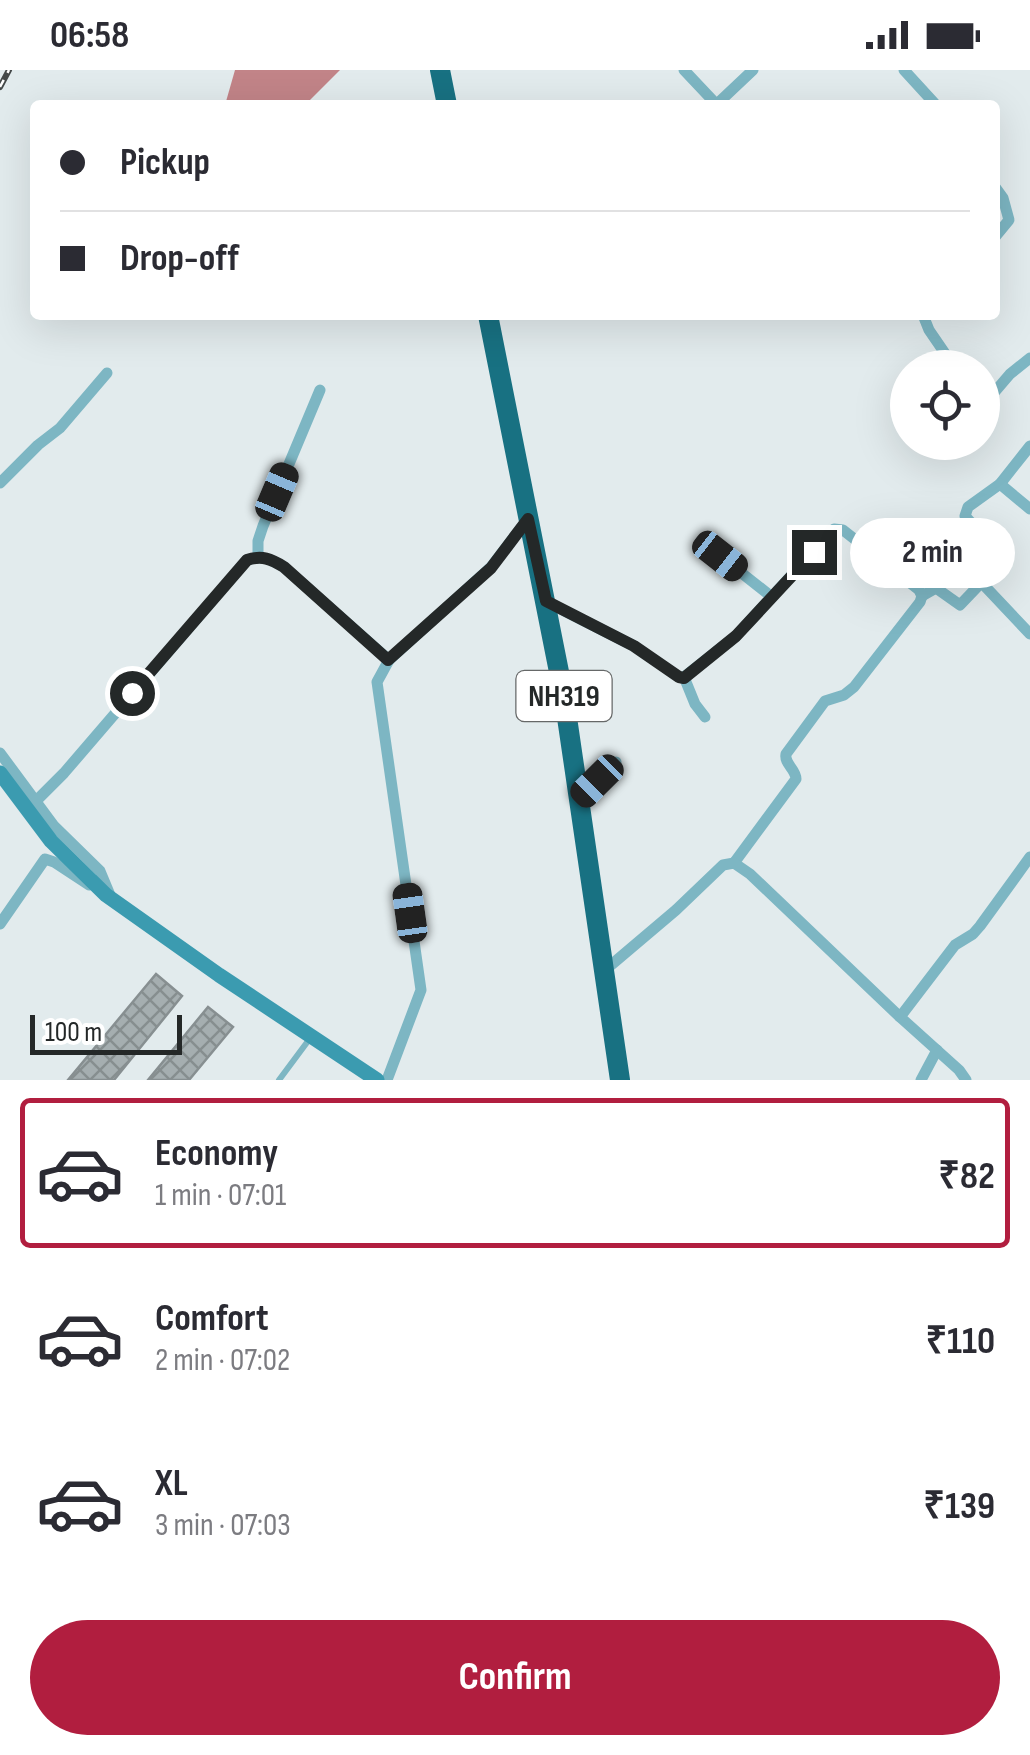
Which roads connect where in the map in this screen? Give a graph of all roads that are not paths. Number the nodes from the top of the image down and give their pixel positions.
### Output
1 (440, 70) edge
2 (684, 70) edge
3 (753, 70) edge
4 (904, 70) edge
5 (446, 100) edge
6 (712, 100) edge
7 (722, 100) edge
8 (931, 100) edge
9 (1000, 195) edge
10 (1000, 230) edge
11 (489, 320) edge
12 (925, 320) edge
13 (942, 350) edge
14 (1030, 358) edge
15 (107, 373) dead end
16 (1000, 386) edge
17 (320, 390) dead end
18 (1030, 446) edge
19 (0, 483) edge
20 (1000, 484) junction
21 (1030, 509) edge
22 (528, 519) junction
23 (701, 541) dead end
24 (258, 556) junction
25 (981, 583) junction
26 (922, 596) junction
27 (772, 597) junction
28 (546, 601) junction
29 (1030, 634) edge
30 (388, 660) junction
31 (684, 678) junction
32 (705, 717) dead end
33 (0, 753) edge
34 (616, 762) dead end
35 (0, 774) edge
36 (578, 800) junction
37 (35, 802) junction
38 (1030, 857) edge
39 (734, 863) junction
40 (109, 897) junction
41 (0, 924) edge
42 (604, 971) junction
43 (900, 1017) junction
44 (312, 1036) junction
45 (936, 1050) junction
46 (278, 1080) edge
47 (377, 1080) edge
48 (387, 1080) edge
49 (620, 1080) edge
50 (921, 1080) edge
51 (966, 1080) edge

1 - 5 highway
2 - 6 street
3 - 7 street
4 - 8 street
9 - 10 street
11 - 22 highway, NH319
12 - 13 street
14 - 16 street
15 - 19 street
17 - 24 street
18 - 20 street
20 - 21 street
20 - 25 street
22 - 28 highway, NH319
22 - 30 street
23 - 27 street
24 - 30 street
24 - 37 street
25 - 26 street
25 - 29 street
26 - 27 street
26 - 39 street
27 - 31 street
28 - 31 street
28 - 36 highway, NH319
30 - 48 street
31 - 32 street
33 - 37 street
34 - 36 street
35 - 40 street
36 - 42 highway, NH319
37 - 40 street
38 - 43 street
39 - 42 street
39 - 43 street
40 - 41 street
40 - 44 street
42 - 49 highway, NH319
43 - 45 street
44 - 46 lane
44 - 47 street
45 - 50 street
45 - 51 street

